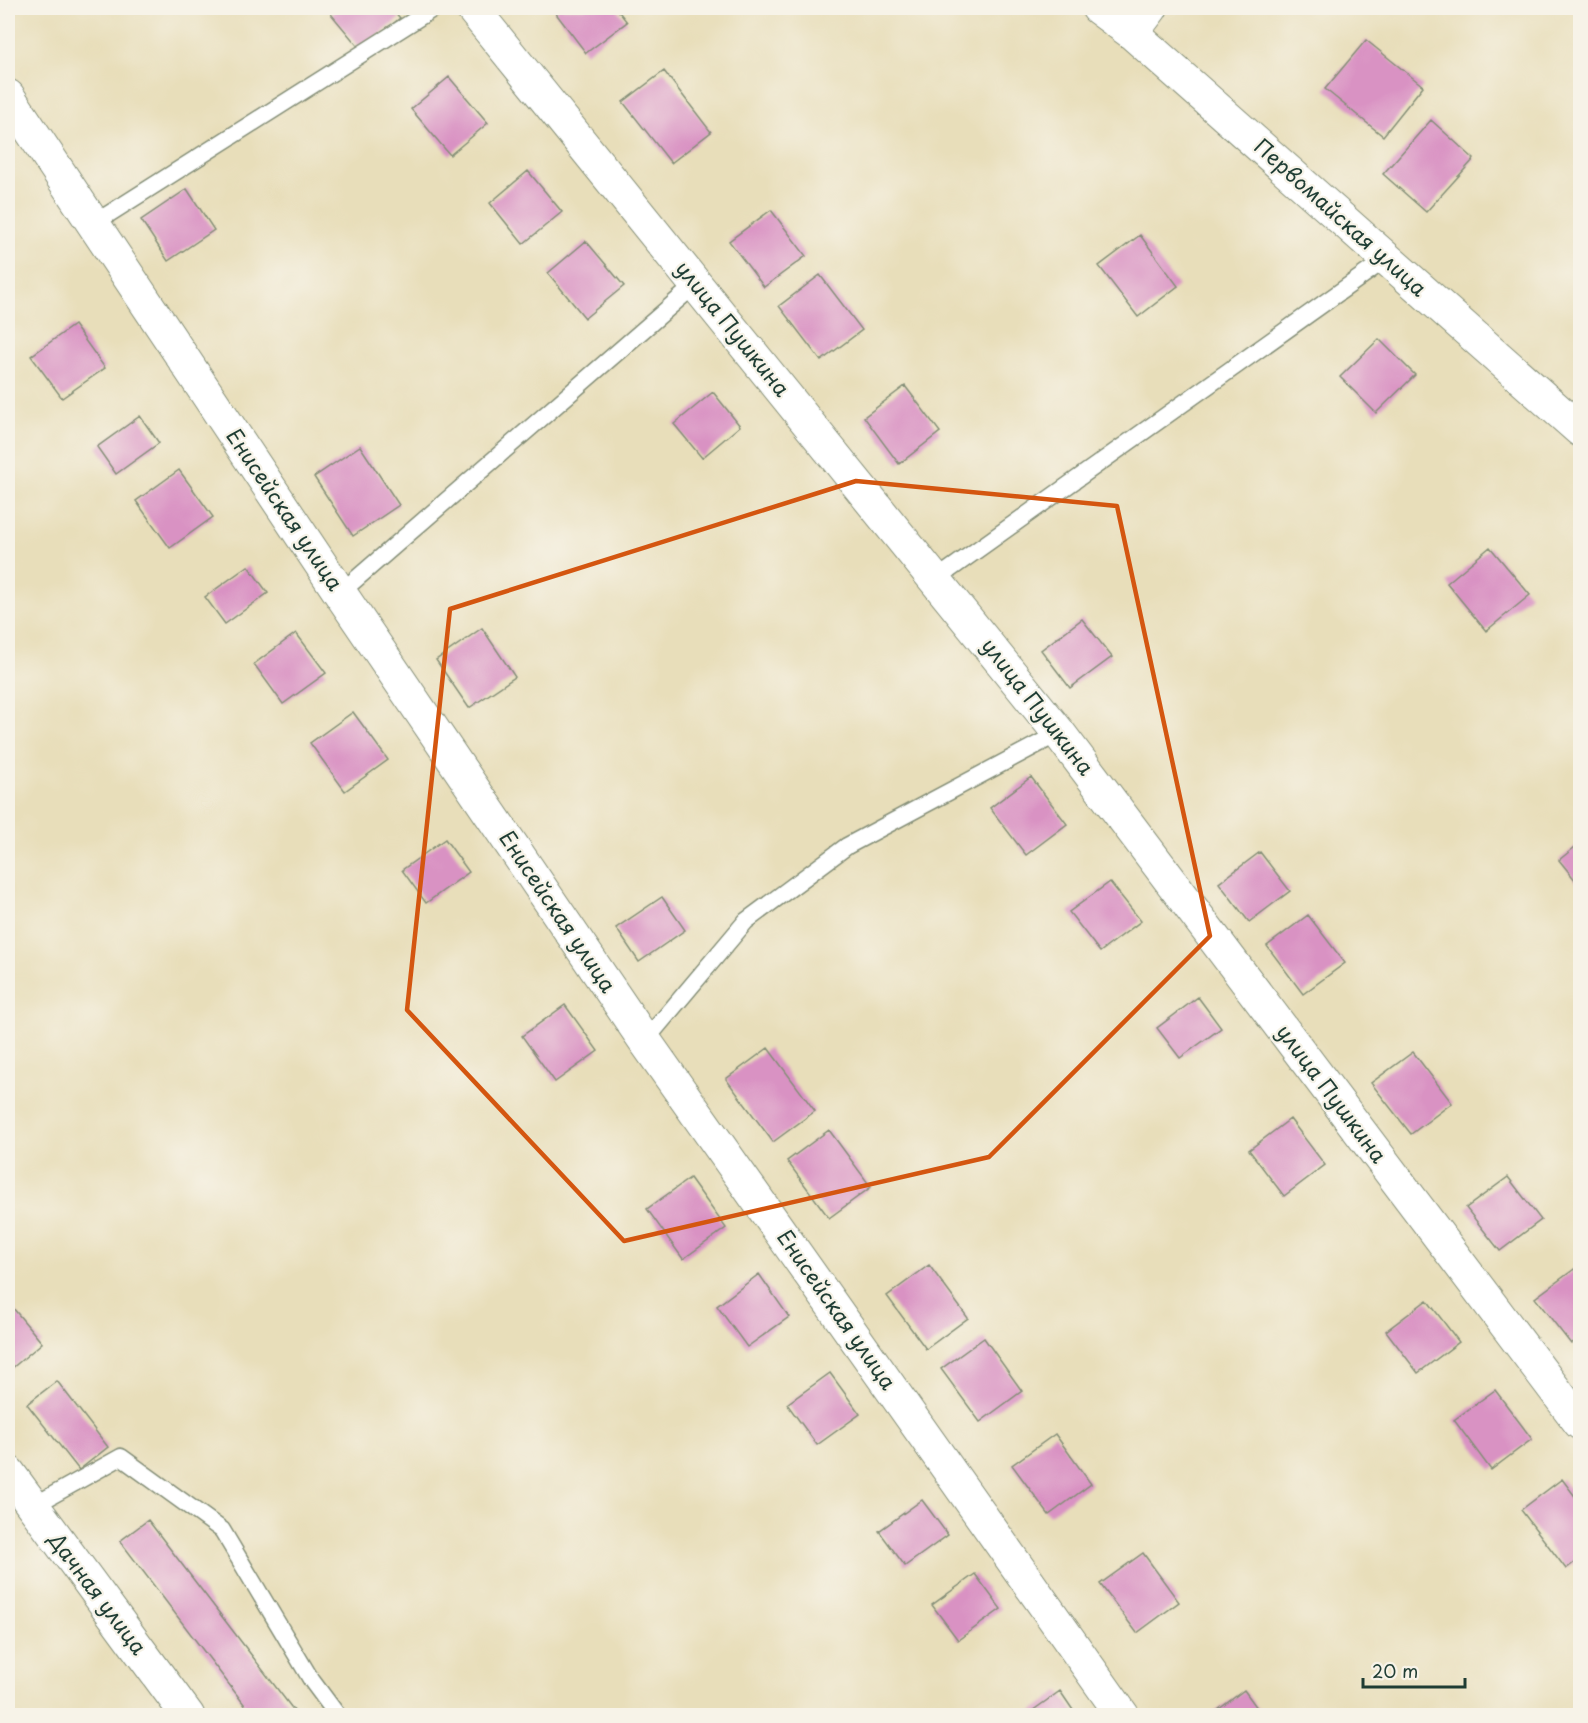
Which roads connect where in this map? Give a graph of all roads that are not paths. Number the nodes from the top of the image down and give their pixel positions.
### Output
1 (434, 8) edge
2 (472, 8) edge
3 (1098, 8) edge
4 (1151, 8) edge
5 (1132, 33) junction
6 (8, 96) edge
7 (93, 224) junction
8 (1386, 259) junction
9 (696, 284) junction
10 (1581, 430) edge
11 (935, 580) junction
12 (340, 593) junction
13 (1059, 733) junction
14 (645, 1041) junction
15 (1581, 1423) edge
16 (8, 1472) edge
17 (33, 1506) junction
18 (188, 1716) edge
19 (338, 1716) edge
20 (1124, 1716) edge

1 - 7 lane
2 - 9 street, улица Пушкина
3 - 5 street, Первомайская улица
4 - 5 street
5 - 8 street, Первомайская улица
6 - 7 street, Енисейская улица
7 - 12 street, Енисейская улица
8 - 10 street, Первомайская улица
8 - 11 lane
9 - 11 street, улица Пушкина
9 - 12 lane
11 - 13 street, улица Пушкина
12 - 14 street, Енисейская улица
13 - 14 lane
13 - 15 street, улица Пушкина
14 - 20 street, Енисейская улица
16 - 17 street, Дачная улица
17 - 18 street, Дачная улица
17 - 19 lane

